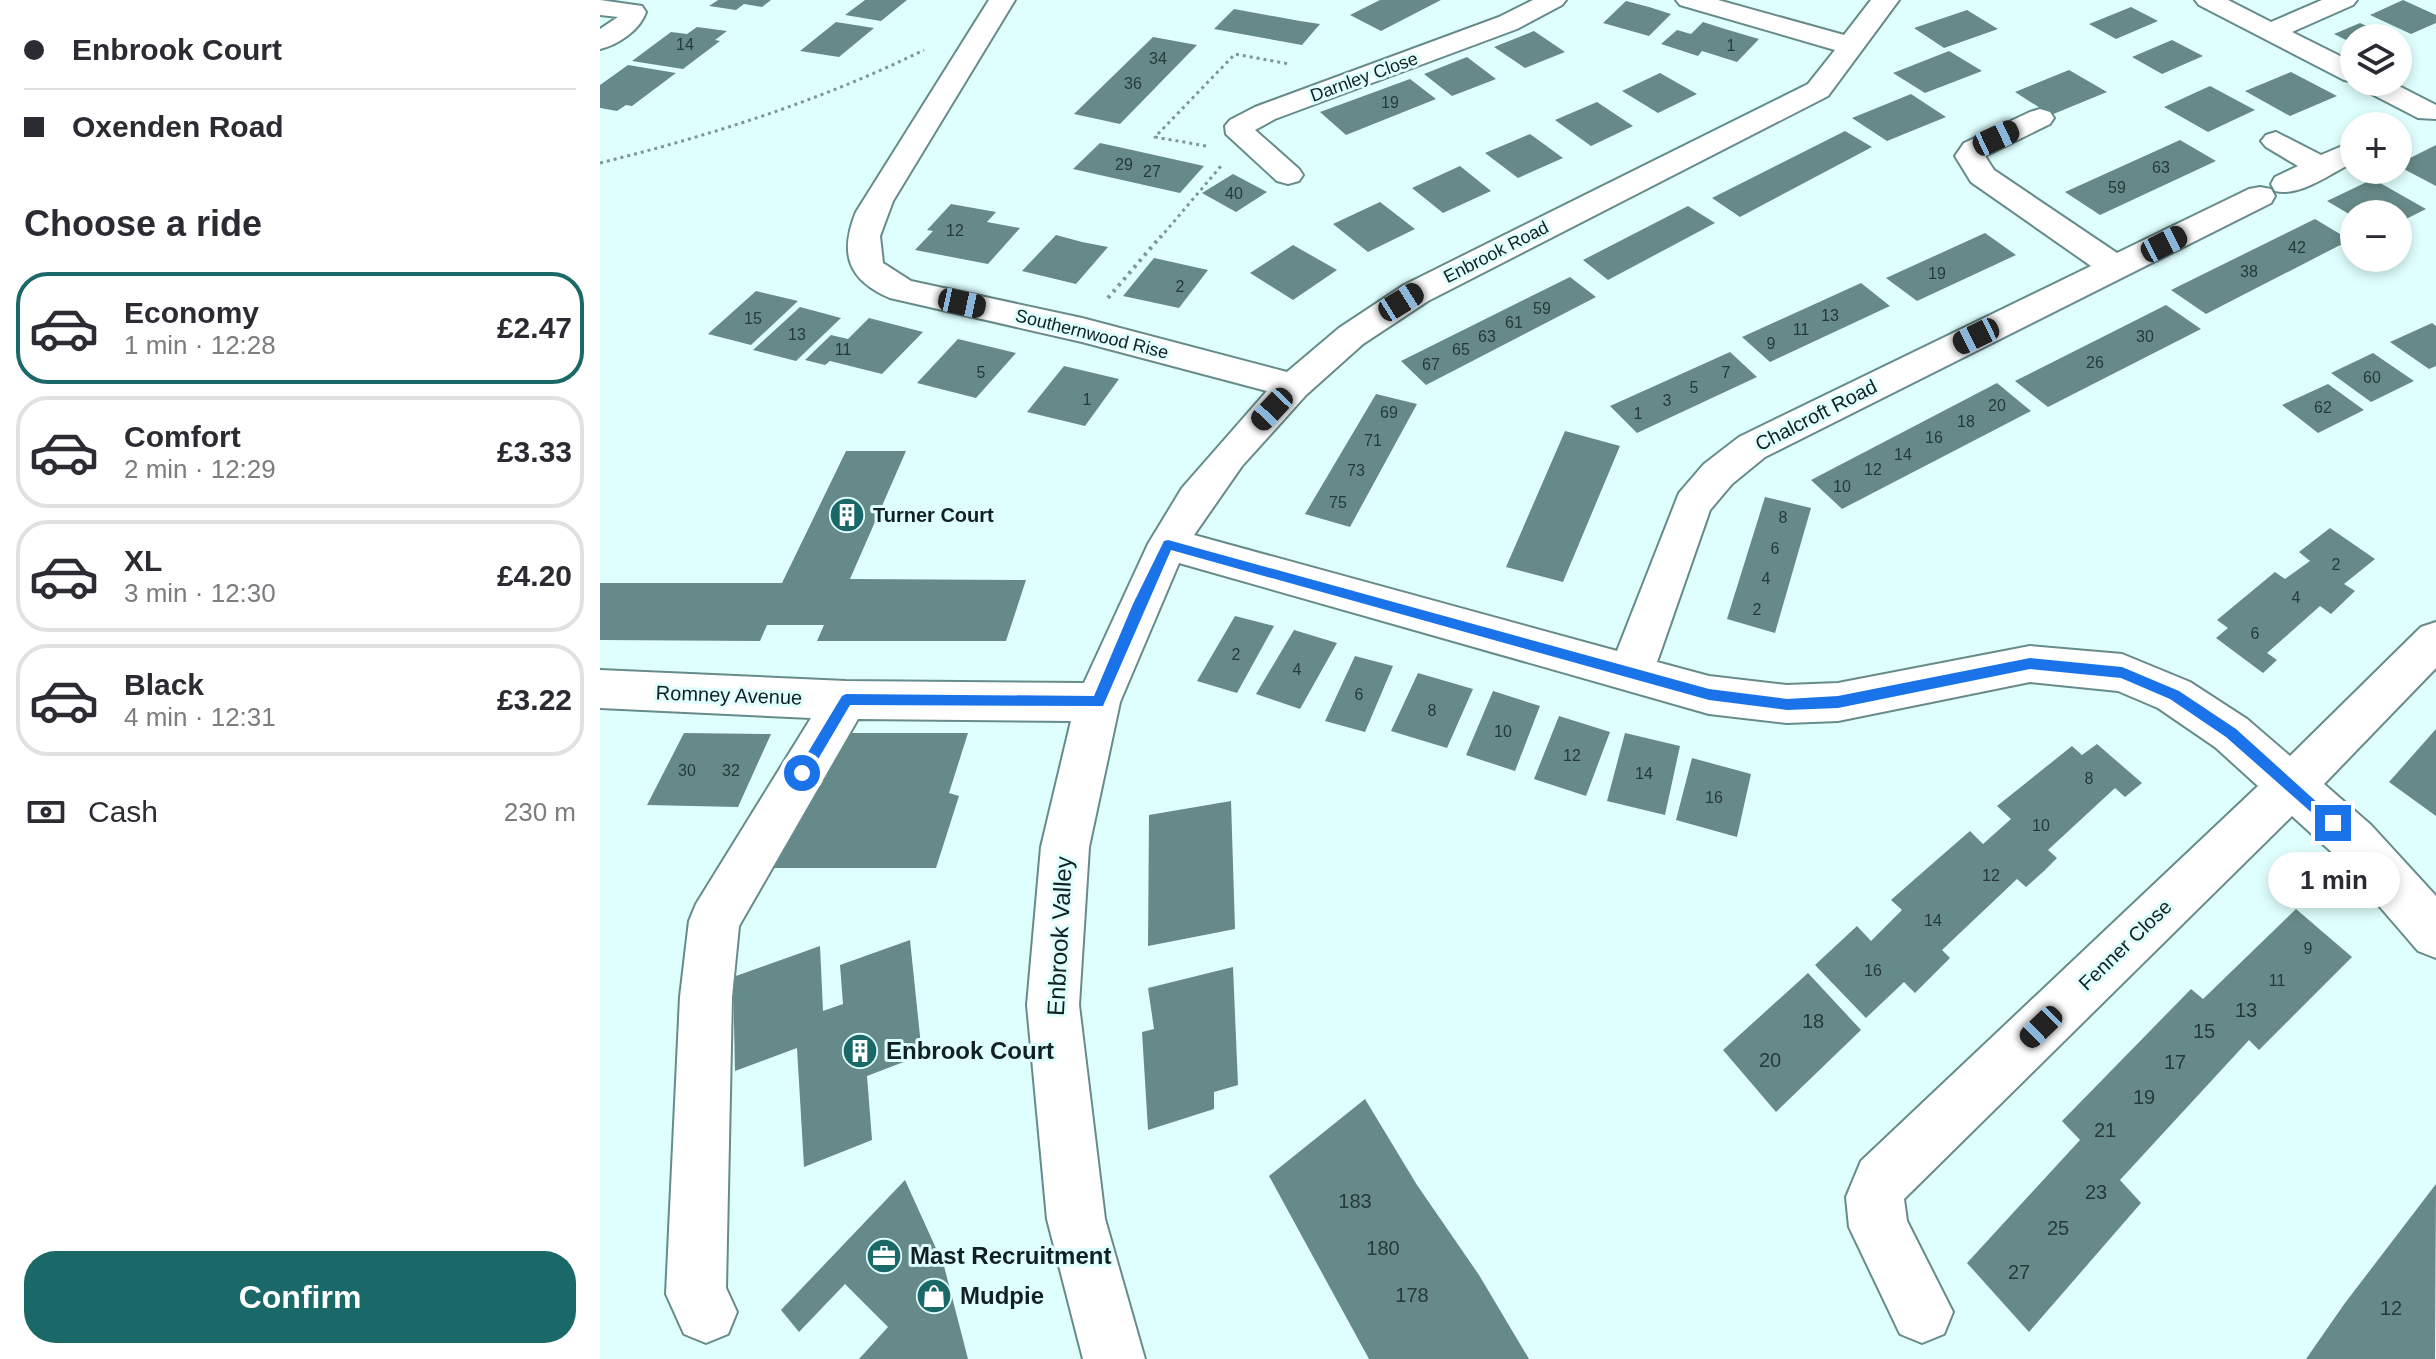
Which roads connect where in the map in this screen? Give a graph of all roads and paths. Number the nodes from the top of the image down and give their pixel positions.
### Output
1 (1553, 0) edge
2 (1689, 0) edge
3 (1886, 0) edge
4 (2208, 0) edge
5 (2344, 0) edge
6 (600, 7) edge
7 (998, 8) edge
8 (2272, 31) junction
9 (600, 41) edge
10 (1852, 46) junction
11 (2340, 67) edge
12 (2401, 96) edge
13 (2432, 110) edge
14 (2040, 118) dead end
15 (2412, 121) edge
16 (2276, 141) dead end
17 (2340, 157) edge
18 (1225, 162) dead end
19 (600, 163) edge
20 (2320, 167) junction
21 (1288, 175) dead end
22 (2116, 268) junction
23 (1082, 330) junction
24 (1293, 386) junction
25 (1168, 544) junction
26 (2436, 640) edge
27 (1631, 673) junction
28 (600, 689) edge
29 (846, 700) junction
30 (1098, 702) junction
31 (2292, 785) junction
32 (2436, 933) edge
33 (706, 1312) dead end
34 (1922, 1312) dead end
35 (1114, 1359) edge

1 - 21 street, Darnley Close
2 - 10 street
3 - 10 street, Enbrook Road
4 - 8 street
5 - 8 street
6 - 9 street
7 - 19 path
7 - 23 street, Southernwood Rise
8 - 11 street
10 - 24 street, Enbrook Road
12 - 13 street
13 - 15 street
14 - 22 street
16 - 20 street
17 - 20 street, Chalcroft Road
18 - 23 path
20 - 22 street, Chalcroft Road
22 - 27 street, Chalcroft Road
23 - 24 street, Southernwood Rise
24 - 25 street, Enbrook Road
25 - 27 street
25 - 30 street, Enbrook Road
26 - 31 street, Fenner Close
27 - 31 street
28 - 29 street, Romney Avenue
29 - 30 street, Romney Avenue
29 - 33 street
30 - 35 street, Enbrook Valley
31 - 32 street
31 - 34 street, Fenner Close

